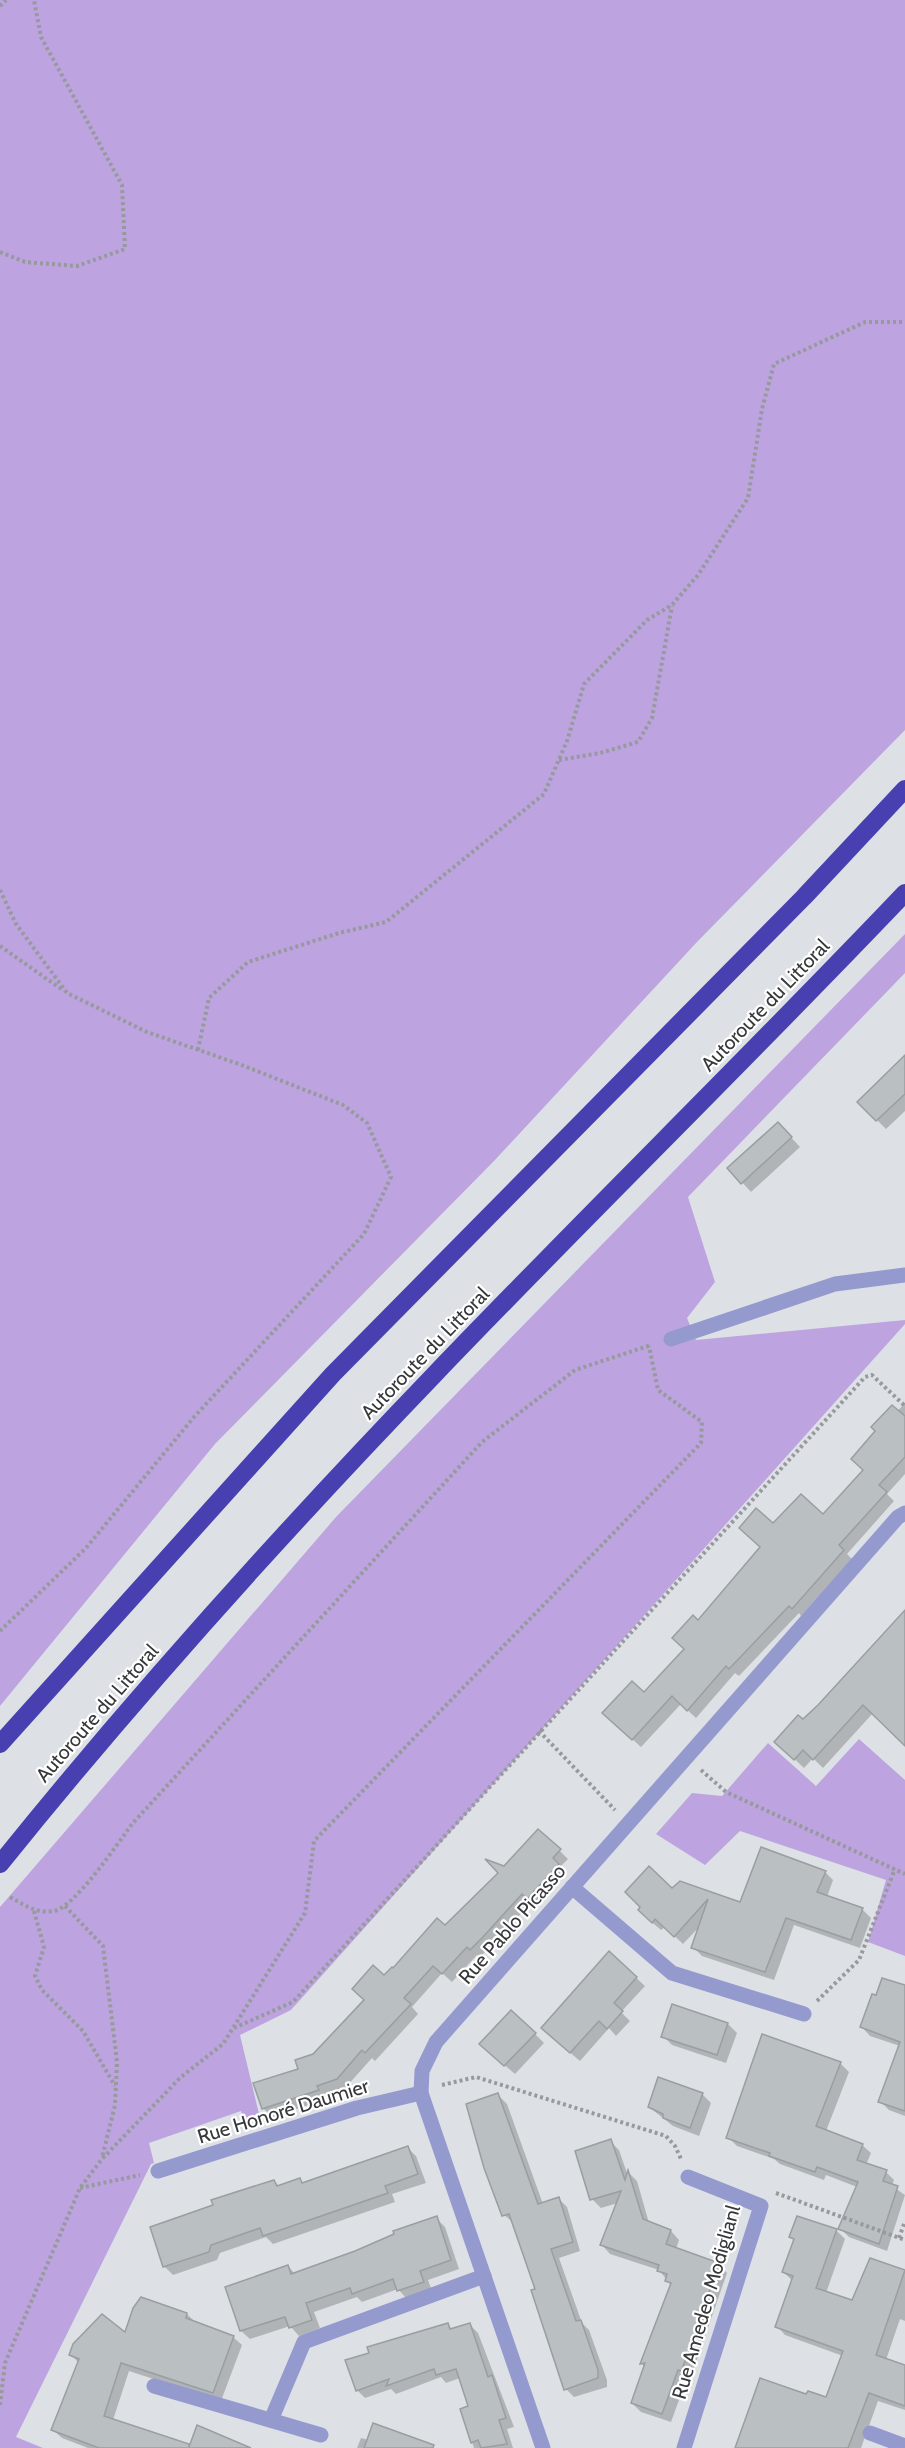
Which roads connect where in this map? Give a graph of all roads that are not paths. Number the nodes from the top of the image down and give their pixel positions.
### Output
1 (905, 789) edge
2 (905, 893) edge
3 (905, 1275) edge
4 (671, 1339) road end
5 (905, 1513) edge
6 (0, 1744) edge
7 (0, 1864) edge
8 (572, 1887) junction
9 (804, 2014) road end
10 (421, 2093) junction
11 (158, 2171) road end
12 (688, 2177) road end
13 (484, 2276) junction
14 (154, 2386) dead end
15 (271, 2421) junction
16 (870, 2433) dead end
17 (321, 2435) dead end
18 (905, 2446) edge
19 (543, 2448) edge
20 (684, 2448) edge

1 - 6 highway
2 - 7 highway, Autoroute du Littoral
3 - 4 street
5 - 8 street, Rue Pablo Picasso
8 - 9 street
8 - 10 street, Rue Pablo Picasso
10 - 11 street, Rue Honoré Daumier
10 - 13 street, Rue Pablo Picasso
12 - 20 street, Rue Amedeo Modiglianl
13 - 15 street
13 - 19 street, Rue Pablo Picasso
14 - 15 street
15 - 17 street
16 - 18 street

